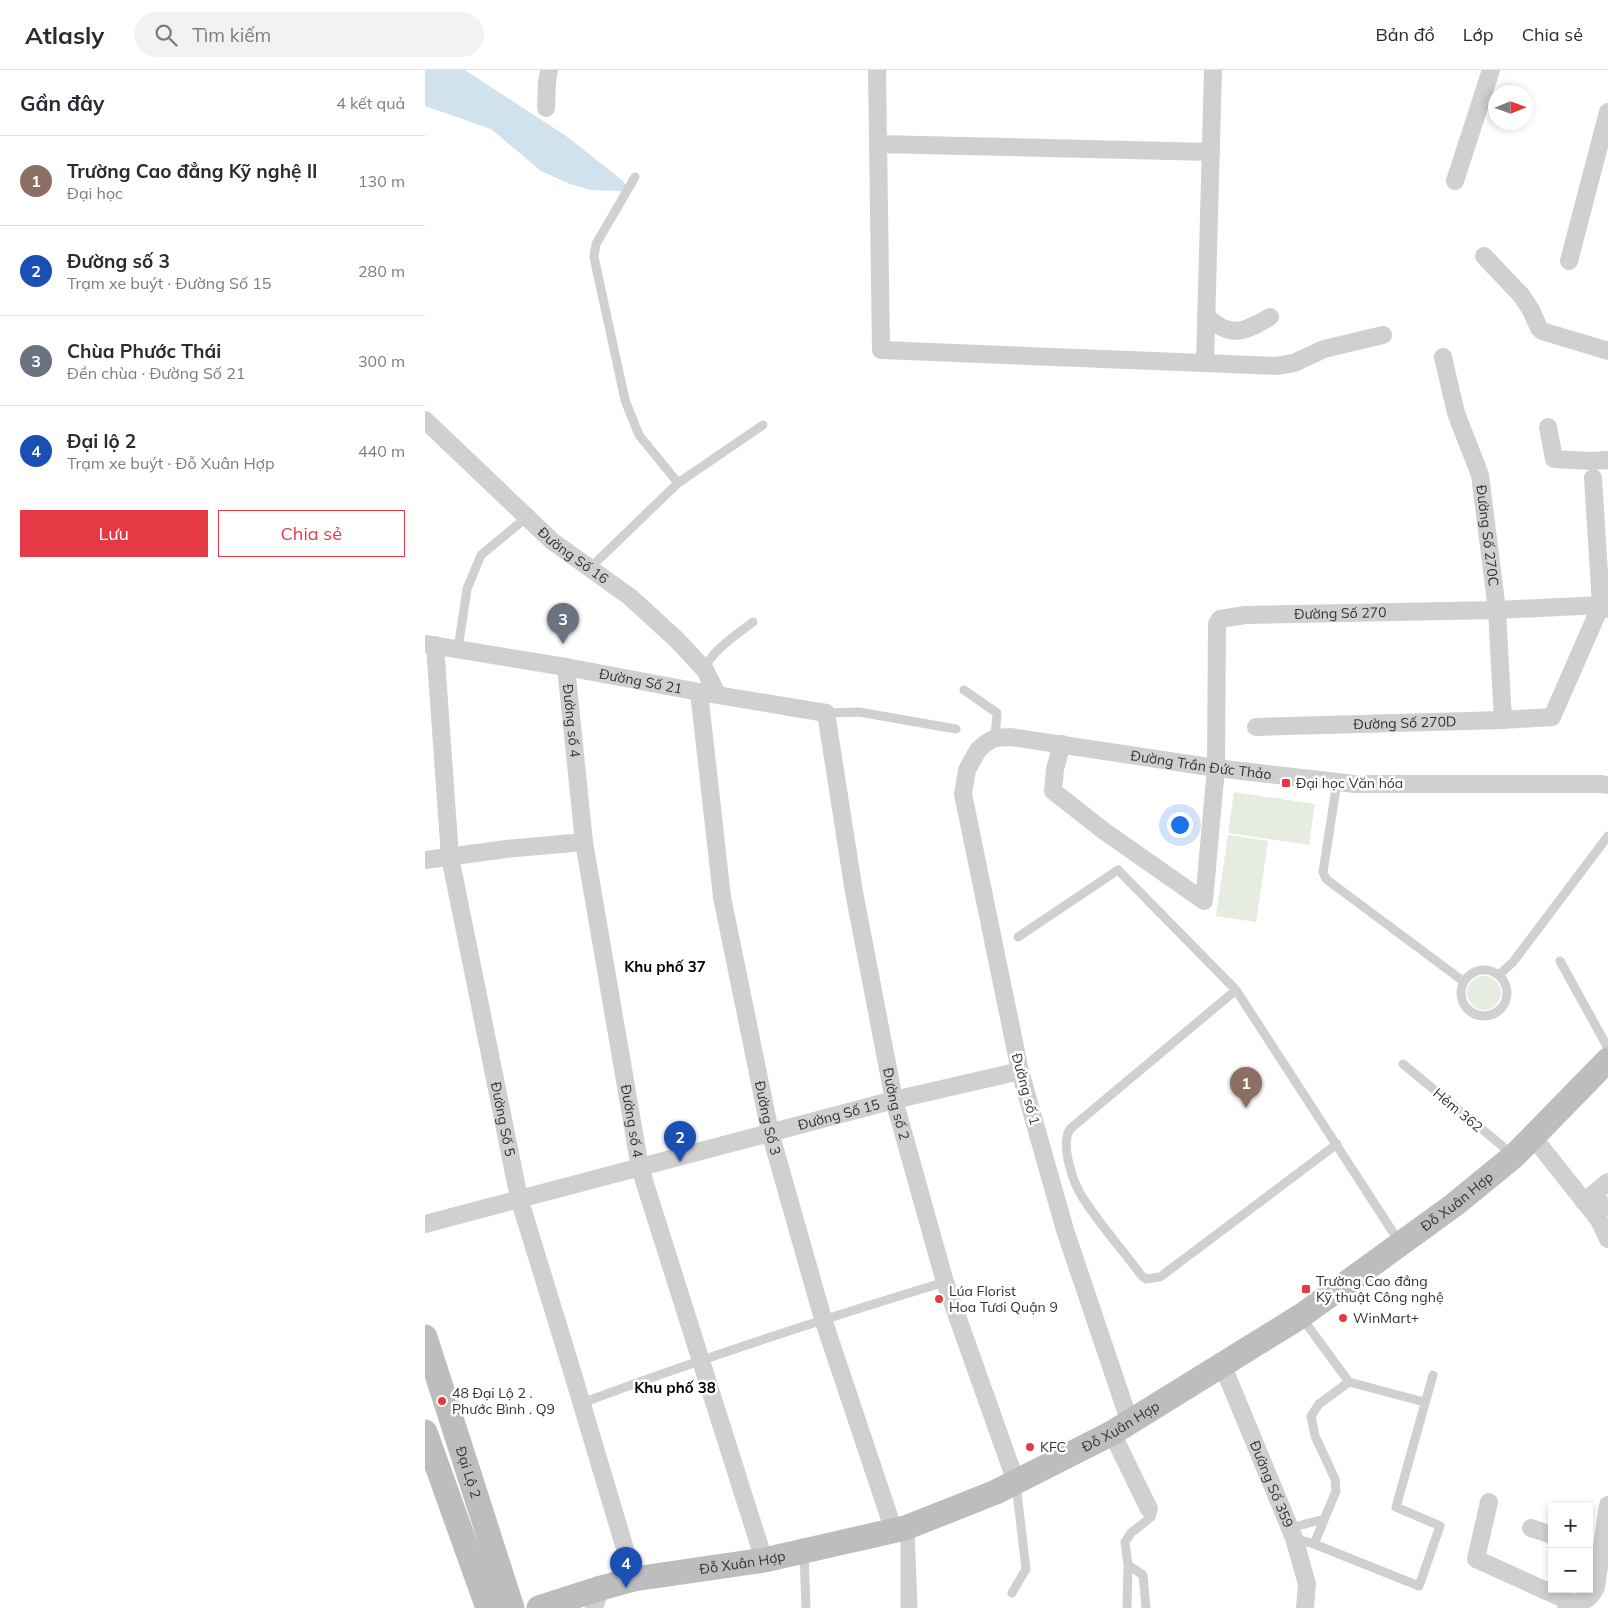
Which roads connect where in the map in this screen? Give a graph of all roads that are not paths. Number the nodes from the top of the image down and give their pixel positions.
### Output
1 (549, 70) edge
2 (877, 70) edge
3 (1213, 70) edge
4 (1491, 70) edge
5 (546, 108) dead end
6 (1608, 112) edge
7 (878, 144) junction
8 (1211, 152) junction
9 (635, 177) dead end
10 (1455, 181) dead end
11 (1484, 256) dead end
12 (1569, 261) dead end
13 (1206, 316) junction
14 (1270, 317) dead end
15 (1383, 335) dead end
16 (1608, 351) edge
17 (1443, 357) dead end
18 (1205, 362) junction
19 (425, 420) edge
20 (763, 425) dead end
21 (1548, 427) dead end
22 (1608, 460) edge
23 (1593, 478) dead end
24 (678, 483) junction
25 (527, 517) junction
26 (590, 568) junction
27 (1605, 607) edge
28 (1497, 610) junction
29 (753, 622) dead end
30 (430, 644) edge
31 (458, 649) junction
32 (566, 667) junction
33 (705, 670) junction
34 (964, 690) dead end
35 (708, 693) junction
36 (826, 712) junction
37 (1503, 720) junction
38 (1257, 727) dead end
39 (956, 730) dead end
40 (995, 738) junction
41 (1062, 744) junction
42 (1216, 768) junction
43 (1337, 782) junction
44 (1608, 785) edge
45 (1608, 836) edge
46 (584, 842) junction
47 (451, 857) junction
48 (425, 860) edge
49 (1018, 937) dead end
50 (1560, 960) dead end
51 (1499, 975) junction
52 (1463, 981) junction
53 (1236, 990) junction
54 (1608, 1048) edge
55 (1608, 1060) edge
56 (1403, 1064) dead end
57 (1020, 1071) junction
58 (894, 1100) junction
59 (770, 1132) junction
60 (1533, 1137) junction
61 (1337, 1144) junction
62 (1514, 1156) junction
63 (640, 1168) junction
64 (1608, 1182) edge
65 (519, 1198) junction
66 (1587, 1200) junction
67 (1608, 1207) edge
68 (425, 1224) edge
69 (1608, 1239) edge
70 (1400, 1243) junction
71 (945, 1282) junction
72 (1301, 1316) junction
73 (823, 1319) junction
74 (425, 1337) edge
75 (701, 1360) junction
76 (1222, 1364) junction
77 (1433, 1375) dead end
78 (1349, 1382) junction
79 (1424, 1402) junction
80 (582, 1403) junction
81 (1121, 1428) junction
82 (425, 1432) edge
83 (1016, 1482) junction
84 (1489, 1502) dead end
85 (1608, 1505) edge
86 (1149, 1509) joint
87 (1324, 1518) junction
88 (903, 1528) junction
89 (1531, 1528) dead end
90 (1292, 1533) junction
91 (1548, 1534) edge
92 (1314, 1544) junction
93 (1595, 1550) edge
94 (804, 1551) junction
95 (764, 1560) junction
96 (1128, 1565) junction
97 (634, 1579) junction
98 (1012, 1593) dead end
99 (597, 1598) edge
100 (1570, 1606) edge
101 (489, 1608) edge
102 (512, 1608) edge
103 (539, 1608) edge
104 (806, 1608) edge
105 (905, 1608) edge
106 (913, 1608) edge
107 (1127, 1608) edge
108 (1146, 1608) edge
109 (1305, 1608) edge

1 - 5 street
2 - 7 street
3 - 8 street
4 - 10 street
6 - 12 street
7 - 8 street
7 - 18 street
8 - 13 street
9 - 24 lane
11 - 16 street
13 - 14 street
13 - 18 street
15 - 18 street
17 - 28 street, Đường Số 270C
19 - 25 street, Đường Số 16
20 - 24 lane
21 - 22 street
23 - 27 street
24 - 26 lane
25 - 26 street, Đường Số 16
25 - 31 lane
26 - 33 street, Đường Số 16
27 - 28 street, Đường Số 270
27 - 37 street, Đường Số 270D
28 - 37 street, Đường Số 270C
28 - 42 street, Đường Số 270
29 - 33 lane
30 - 31 street, Đường Số 21
30 - 47 street, Đường Số 5
31 - 32 street, Đường Số 21
32 - 35 street, Đường Số 21
32 - 46 street, Đường số 4
33 - 35 street, Đường Số 16
34 - 40 lane
35 - 36 street, Đường Số 21
35 - 59 street, Đường Số 3
36 - 39 lane
36 - 58 street, Đường số 2
37 - 38 street, Đường Số 270D
40 - 41 street, Đường Trần Đức Thảo
40 - 57 street, Đường số 1
41 - 42 street, Đường Trần Đức Thảo
41 - 42 street
42 - 43 street, Đường Trần Đức Thảo
43 - 44 street, Đường Trần Đức Thảo
43 - 52 lane
45 - 51 lane
46 - 47 street
46 - 63 street, Đường số 4
47 - 48 street
47 - 65 street, Đường Số 5
49 - 53 lane
50 - 54 lane
51 - 52 lane
51 - 52 lane
53 - 61 lane
53 - 61 lane
55 - 60 main road, Đỗ Xuân Hợp
56 - 62 lane, Hẻm 362
57 - 58 street, Đường Số 15
57 - 81 street, Đường số 1
58 - 59 street, Đường Số 15
58 - 71 street, Đường số 2
59 - 63 street, Đường Số 15
59 - 73 street, Đường Số 3
60 - 62 main road, Đỗ Xuân Hợp
60 - 66 street
61 - 70 lane
62 - 70 main road, Đỗ Xuân Hợp
63 - 65 street, Đường Số 15
63 - 75 street, Đường số 4
64 - 66 street
65 - 68 street, Đường Số 15
65 - 80 street, Đường Số 5
66 - 67 street
66 - 69 street
70 - 72 main road, Đỗ Xuân Hợp
71 - 73 lane
71 - 83 street, Đường số 2
72 - 76 main road, Đỗ Xuân Hợp
72 - 78 lane
73 - 75 lane
73 - 88 street, Đường Số 3
74 - 102 main road, Đại Lộ 2
75 - 80 lane
75 - 95 street, Đường số 4
76 - 81 main road, Đỗ Xuân Hợp
76 - 90 street, Đường Số 359
77 - 79 lane
78 - 79 lane
78 - 87 lane
79 - 92 lane
80 - 97 street, Đường Số 5
81 - 83 main road, Đỗ Xuân Hợp
81 - 86 street, Đường số 1
82 - 101 main road, Đại Lộ 2
83 - 88 main road, Đỗ Xuân Hợp
83 - 98 lane
84 - 100 street
85 - 93 street
86 - 96 lane
87 - 90 lane
87 - 92 lane
88 - 94 main road, Đỗ Xuân Hợp
88 - 105 lane
88 - 106 lane
89 - 91 street
90 - 92 lane
90 - 109 street, Đường Số 359
93 - 100 street
94 - 95 main road, Đỗ Xuân Hợp
94 - 104 lane
95 - 97 main road, Đỗ Xuân Hợp
96 - 107 lane
96 - 108 lane
97 - 99 main road, Đỗ Xuân Hợp
99 - 103 main road, Đỗ Xuân Hợp

